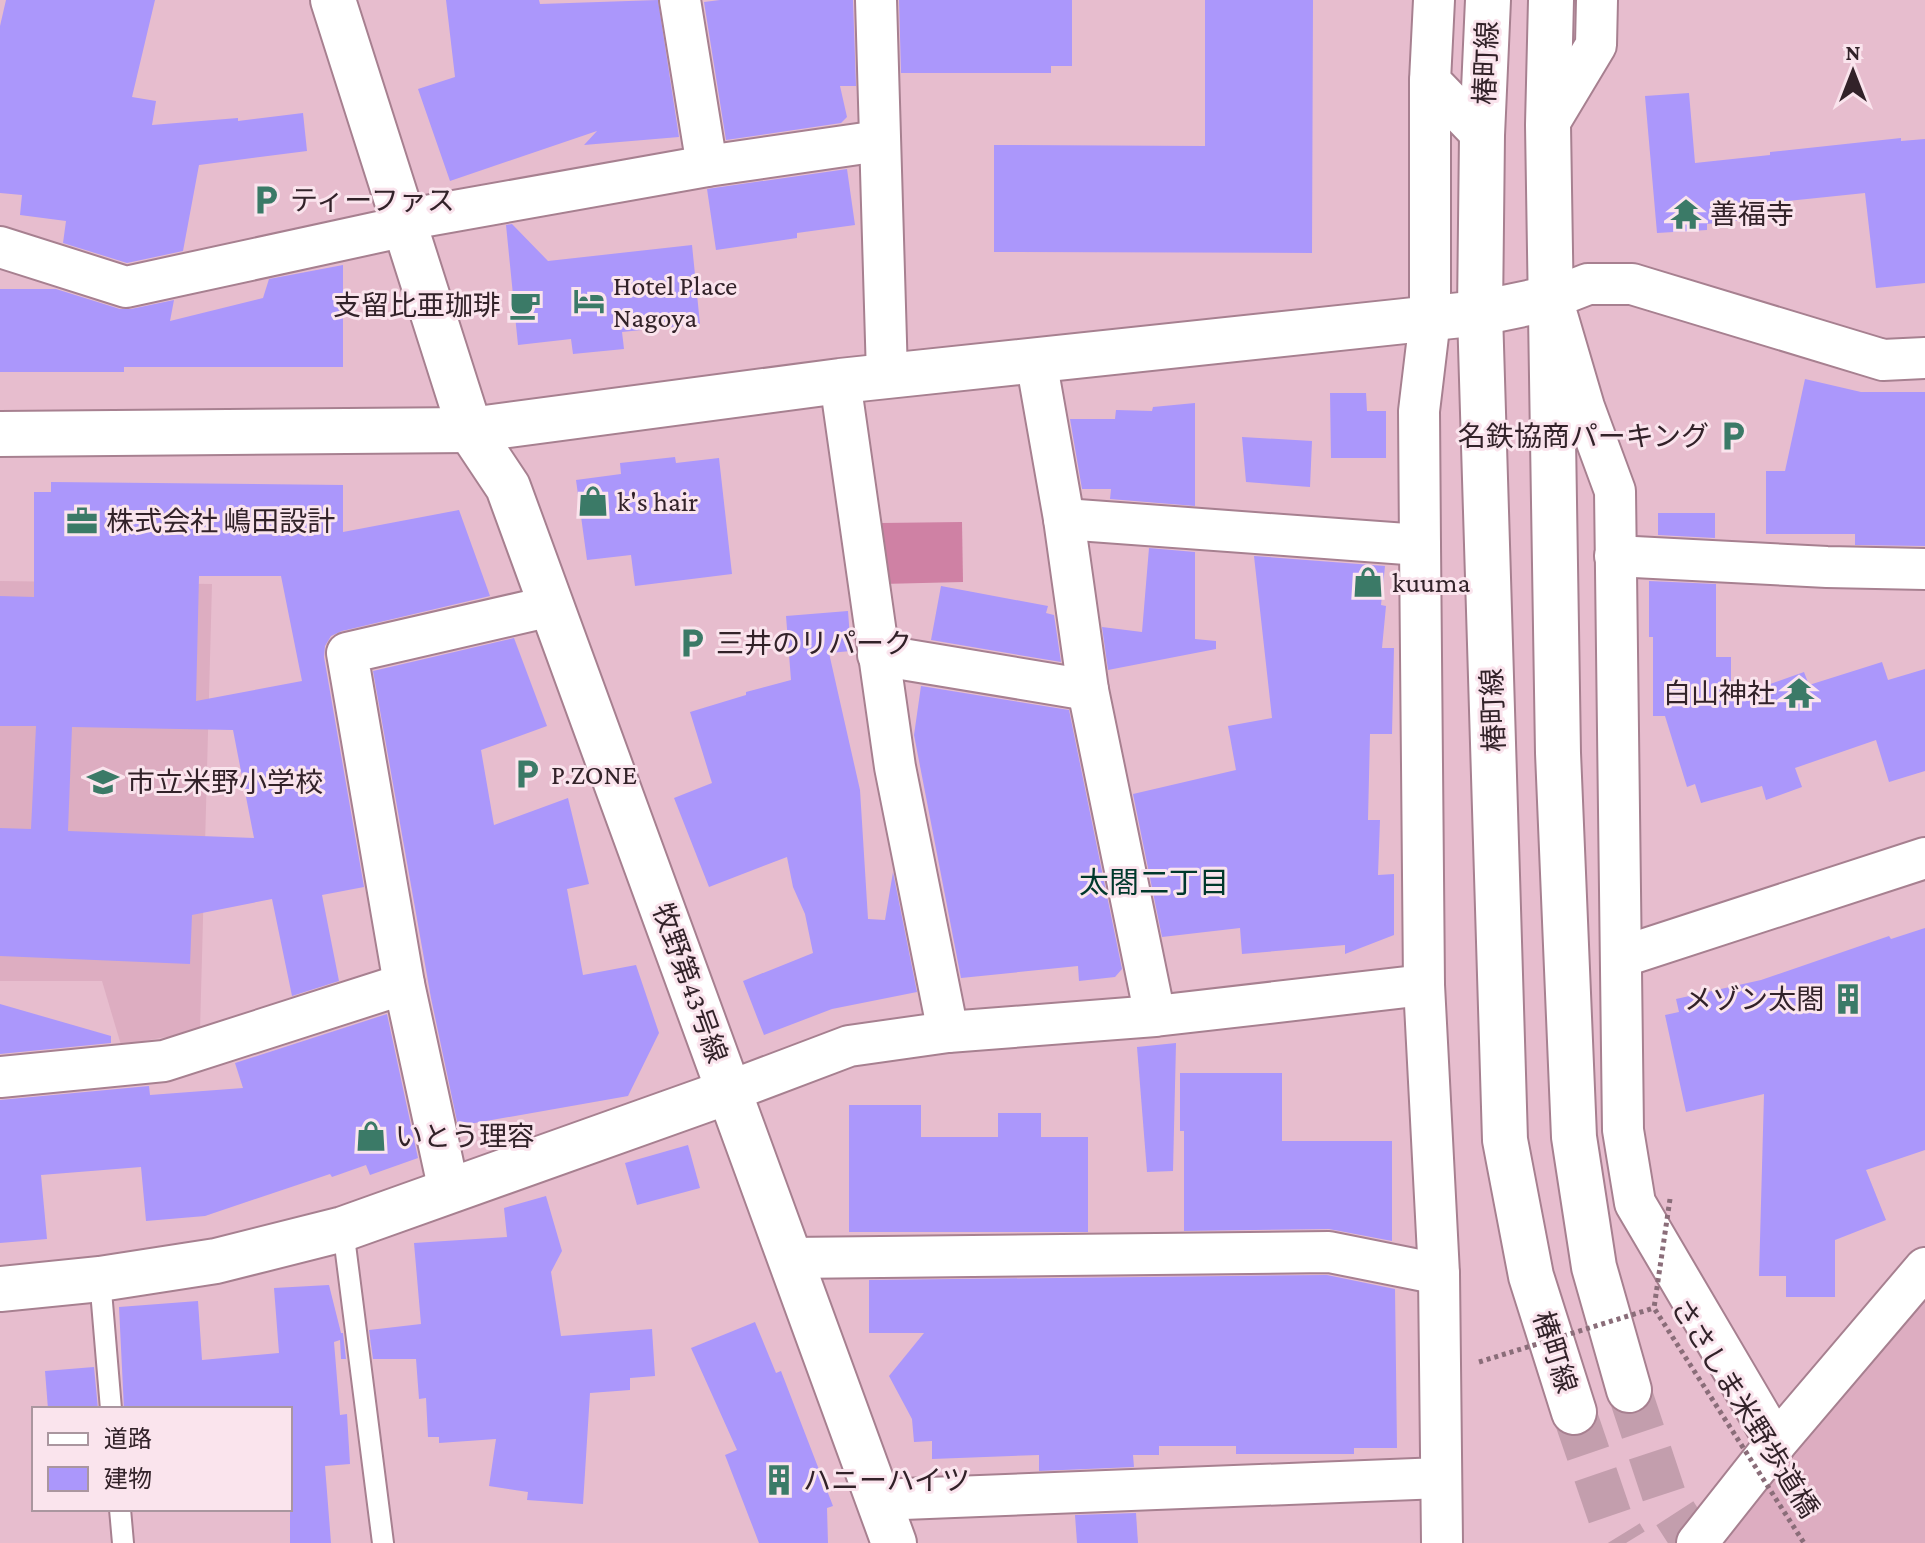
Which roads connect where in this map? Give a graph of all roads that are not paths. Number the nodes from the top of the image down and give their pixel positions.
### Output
1 (333, 0) edge
2 (680, 0) edge
3 (876, 0) edge
4 (1434, 0) edge
5 (1488, 0) edge
6 (1551, 0) edge
7 (1597, 0) edge
8 (1430, 81) junction
9 (1548, 125) junction
10 (1482, 135) junction
11 (879, 141) junction
12 (707, 166) junction
13 (405, 223) junction
14 (0, 247) edge
15 (1552, 298) junction
16 (1480, 313) junction
17 (1430, 319) junction
18 (1925, 358) edge
19 (1036, 360) junction
20 (887, 375) junction
21 (840, 381) junction
22 (1419, 411) junction
23 (470, 430) junction
24 (0, 434) edge
25 (1064, 519) junction
26 (1420, 545) junction
27 (1615, 556) junction
28 (1925, 569) edge
29 (551, 606) junction
30 (878, 655) junction
31 (1088, 690) junction
32 (1925, 858) edge
33 (1621, 957) junction
34 (404, 984) junction
35 (1424, 985) junction
36 (1155, 1016) junction
37 (948, 1032) junction
38 (0, 1077) edge
39 (730, 1091) junction
40 (449, 1191) junction
41 (343, 1229) junction
42 (790, 1258) junction
43 (1925, 1268) edge
44 (1439, 1274) junction
45 (100, 1279) junction
46 (0, 1289) edge
47 (1629, 1390) tunnel mouth
48 (111, 1407) edge
49 (1574, 1412) tunnel mouth
50 (1776, 1443) junction
51 (1441, 1478) junction
52 (878, 1500) junction
53 (120, 1511) edge
54 (123, 1543) edge
55 (383, 1543) edge
56 (894, 1543) edge
57 (1442, 1543) edge
58 (1697, 1543) edge

1 - 13 street, 牧野第43号線
2 - 12 street
3 - 11 street
4 - 8 street
5 - 10 street, 椿町線
6 - 9 street
7 - 9 street
8 - 10 street
8 - 17 street
9 - 15 street
10 - 16 street, 椿町線
11 - 12 street
11 - 20 street
12 - 13 street
13 - 14 street
13 - 23 street, 牧野第43号線
15 - 16 street
15 - 18 street
15 - 27 street
15 - 47 street
16 - 17 street
16 - 22 street
16 - 49 street, 椿町線
17 - 19 street
17 - 22 street
19 - 20 street
19 - 25 street
20 - 21 street
21 - 23 street
21 - 30 street
22 - 26 street
23 - 24 street
23 - 29 street, 牧野第43号線
25 - 26 street
25 - 31 street
26 - 35 street
27 - 28 street
27 - 33 street
29 - 34 street
29 - 39 street, 牧野第43号線
30 - 31 street
30 - 37 street
31 - 36 street
32 - 33 street
33 - 50 street
34 - 38 street
34 - 40 street
35 - 36 street
35 - 44 street
36 - 37 street
37 - 39 street
39 - 40 street
39 - 42 street, 牧野第43号線
40 - 41 street
41 - 45 street
41 - 55 lane
42 - 44 street
42 - 52 street, 牧野第43号線
43 - 50 street
44 - 51 street
45 - 46 street
45 - 48 lane
50 - 58 street
51 - 52 street
51 - 57 street
52 - 56 street, 牧野第43号線
53 - 54 lane

